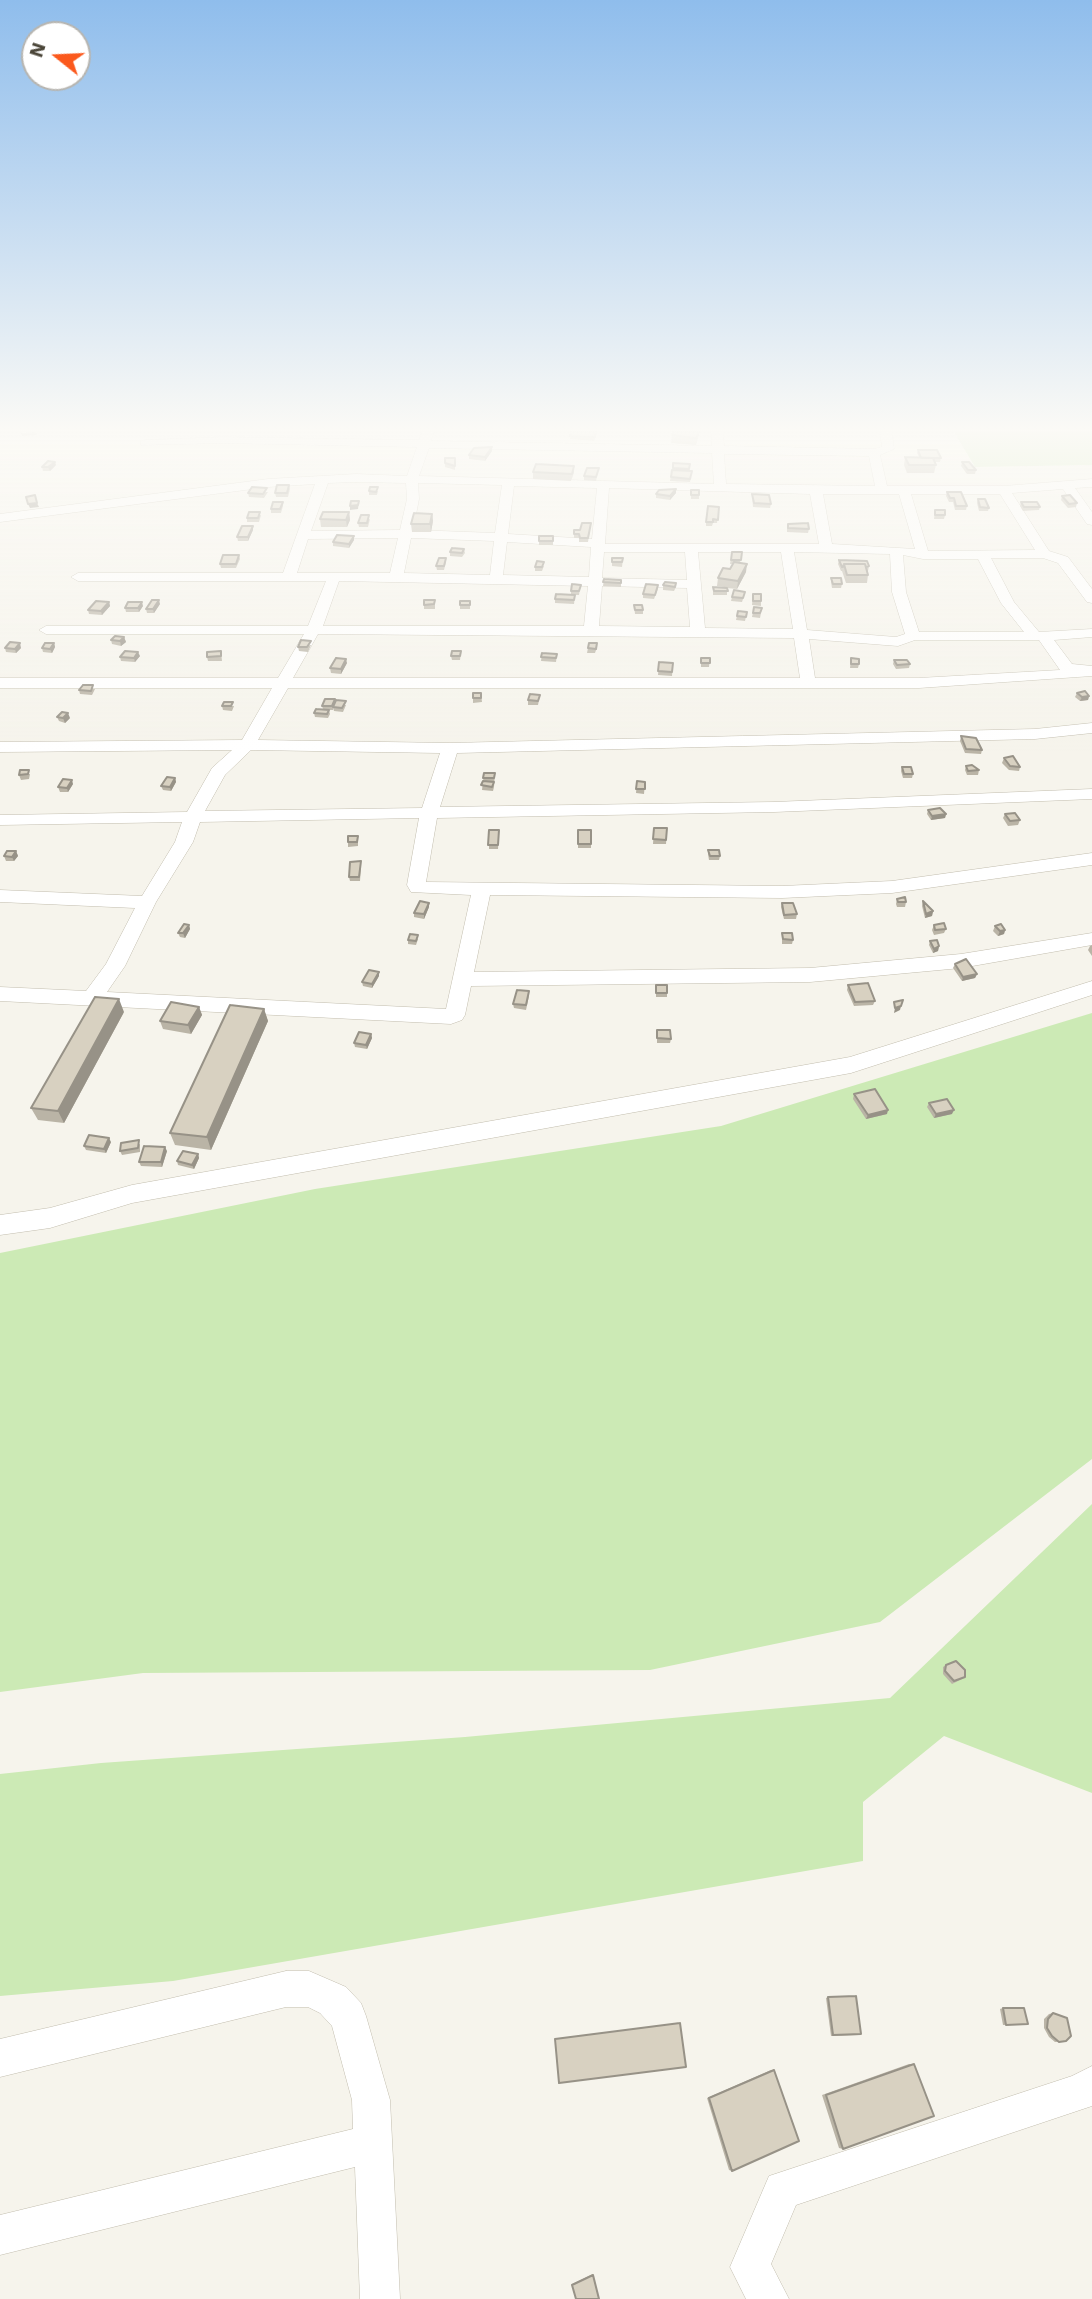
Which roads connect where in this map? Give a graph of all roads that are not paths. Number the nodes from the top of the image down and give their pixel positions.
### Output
1 (303, 539) edge
2 (404, 539) edge
3 (501, 539) edge
4 (542, 539) edge
5 (599, 539) edge
6 (824, 539) edge
7 (918, 539) edge
8 (1035, 539) edge
9 (599, 544) junction
10 (787, 547) junction
11 (691, 548) junction
12 (826, 548) junction
13 (896, 550) junction
14 (1044, 554) junction
15 (923, 555) junction
16 (983, 556) junction
17 (78, 577) dead end
18 (334, 577) junction
19 (397, 577) junction
20 (288, 578) junction
21 (496, 578) junction
22 (595, 581) junction
23 (694, 584) junction
24 (1092, 600) edge
25 (314, 629) junction
26 (46, 630) dead end
27 (591, 630) junction
28 (698, 632) junction
29 (1092, 633) edge
30 (802, 634) junction
31 (913, 636) junction
32 (1040, 636) junction
33 (1092, 671) edge
34 (808, 681) junction
35 (0, 683) edge
36 (283, 684) junction
37 (1092, 728) edge
38 (247, 745) junction
39 (0, 747) edge
40 (450, 748) junction
41 (1092, 794) edge
42 (429, 814) junction
43 (193, 817) junction
44 (0, 820) edge
45 (1092, 859) edge
46 (482, 888) junction
47 (0, 896) edge
48 (147, 902) junction
49 (1092, 939) edge
50 (464, 979) junction
51 (1092, 988) edge
52 (0, 994) edge
53 (93, 997) junction
54 (0, 1225) edge
55 (0, 2058) edge
56 (1092, 2085) edge
57 (373, 2143) junction
58 (0, 2235) edge
59 (380, 2299) edge
60 (769, 2299) edge

1 - 20 street
2 - 19 street
3 - 21 street
4 - 9 street
5 - 9 street
6 - 12 street
7 - 15 street
8 - 14 street
9 - 11 street
9 - 22 street
10 - 11 street
10 - 12 street
10 - 30 street
11 - 23 street
12 - 13 street
13 - 15 street
13 - 31 street
14 - 16 street
14 - 24 street
15 - 16 street
16 - 32 street
17 - 20 street
18 - 19 street
18 - 20 street
18 - 25 street
19 - 21 street
21 - 22 street
22 - 23 street
22 - 27 street
23 - 28 street
25 - 26 street
25 - 27 street
25 - 36 street
27 - 28 street
28 - 30 street
29 - 32 street
30 - 31 street
30 - 34 street
31 - 32 street
32 - 33 street
33 - 34 street
34 - 36 street
35 - 36 street
36 - 38 street
37 - 40 street
38 - 39 street
38 - 40 street
38 - 43 street
40 - 42 street
41 - 42 street
42 - 43 street
42 - 46 street
43 - 44 street
43 - 48 street
45 - 46 street
46 - 50 street
47 - 48 street
48 - 53 street
49 - 50 street
50 - 53 street
51 - 54 street
52 - 53 street
55 - 57 street
56 - 60 street
57 - 58 street
57 - 59 street

